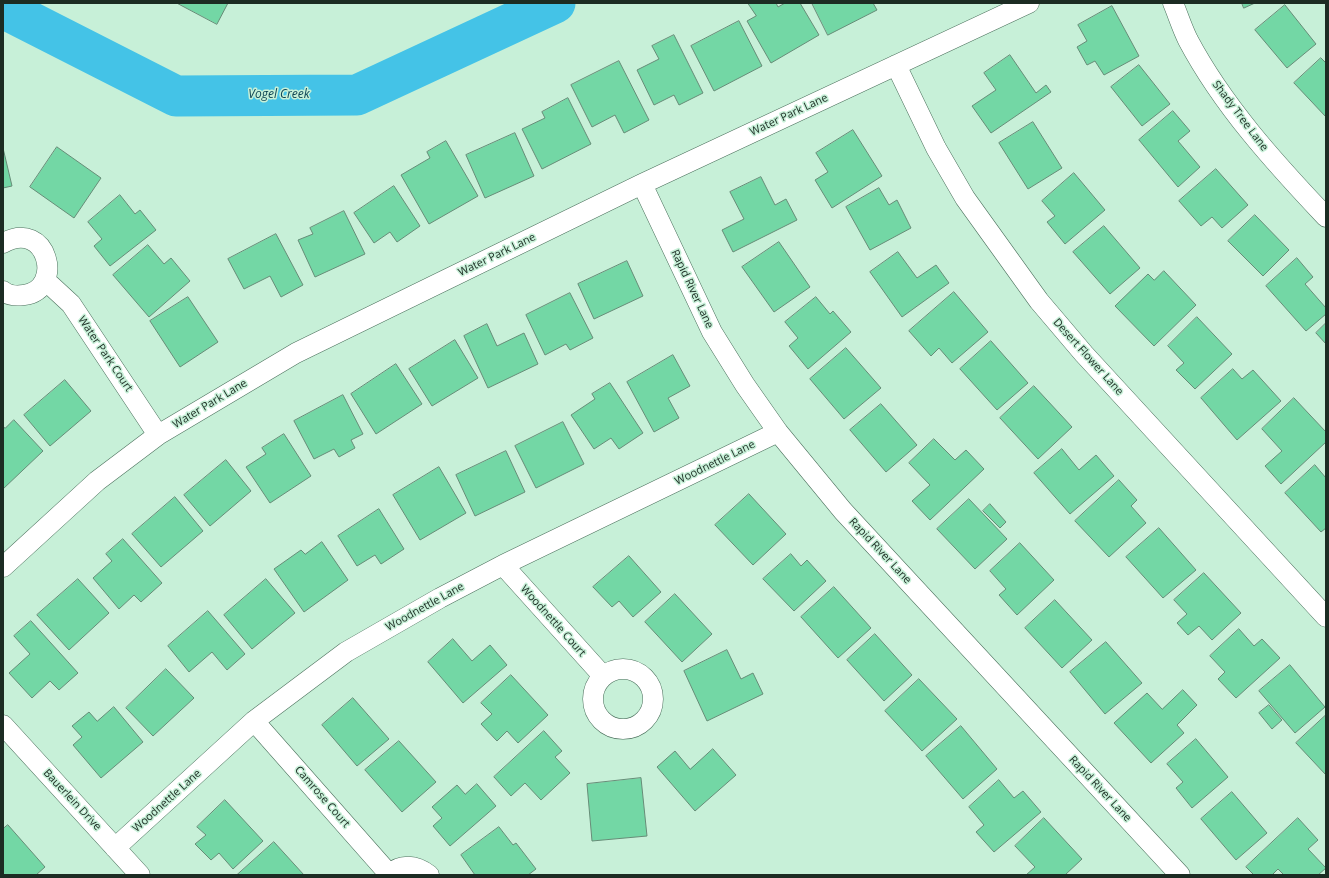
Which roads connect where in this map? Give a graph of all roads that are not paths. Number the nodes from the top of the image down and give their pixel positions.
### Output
1 (1029, 3) edge
2 (1173, 3) edge
3 (896, 65) junction
4 (642, 184) junction
5 (1326, 217) edge
6 (3, 242) edge
7 (45, 280) junction
8 (3, 291) edge
9 (778, 432) junction
10 (158, 435) junction
11 (503, 566) junction
12 (3, 567) edge
13 (1326, 617) edge
14 (603, 676) dead end
15 (254, 721) junction
16 (3, 725) edge
17 (115, 848) junction
18 (389, 874) edge
19 (140, 875) edge
20 (429, 875) edge
21 (1180, 875) edge

1 - 3 street, Water Park Lane
2 - 5 street, Shady Tree Lane
3 - 4 street, Water Park Lane
3 - 13 street, Desert Flower Lane
4 - 9 street, Rapid River Lane
4 - 10 street, Water Park Lane
6 - 7 street
7 - 8 street
7 - 10 street, Water Park Court
9 - 11 street, Woodnettle Lane
9 - 21 street, Rapid River Lane
10 - 12 street, Water Park Lane
11 - 14 street, Woodnettle Court
11 - 15 street, Woodnettle Lane
15 - 17 street, Woodnettle Lane
15 - 18 street, Camrose Court
16 - 17 street, Bauerlein Drive
17 - 19 street, Bauerlein Drive
18 - 20 street, Camrose Court

